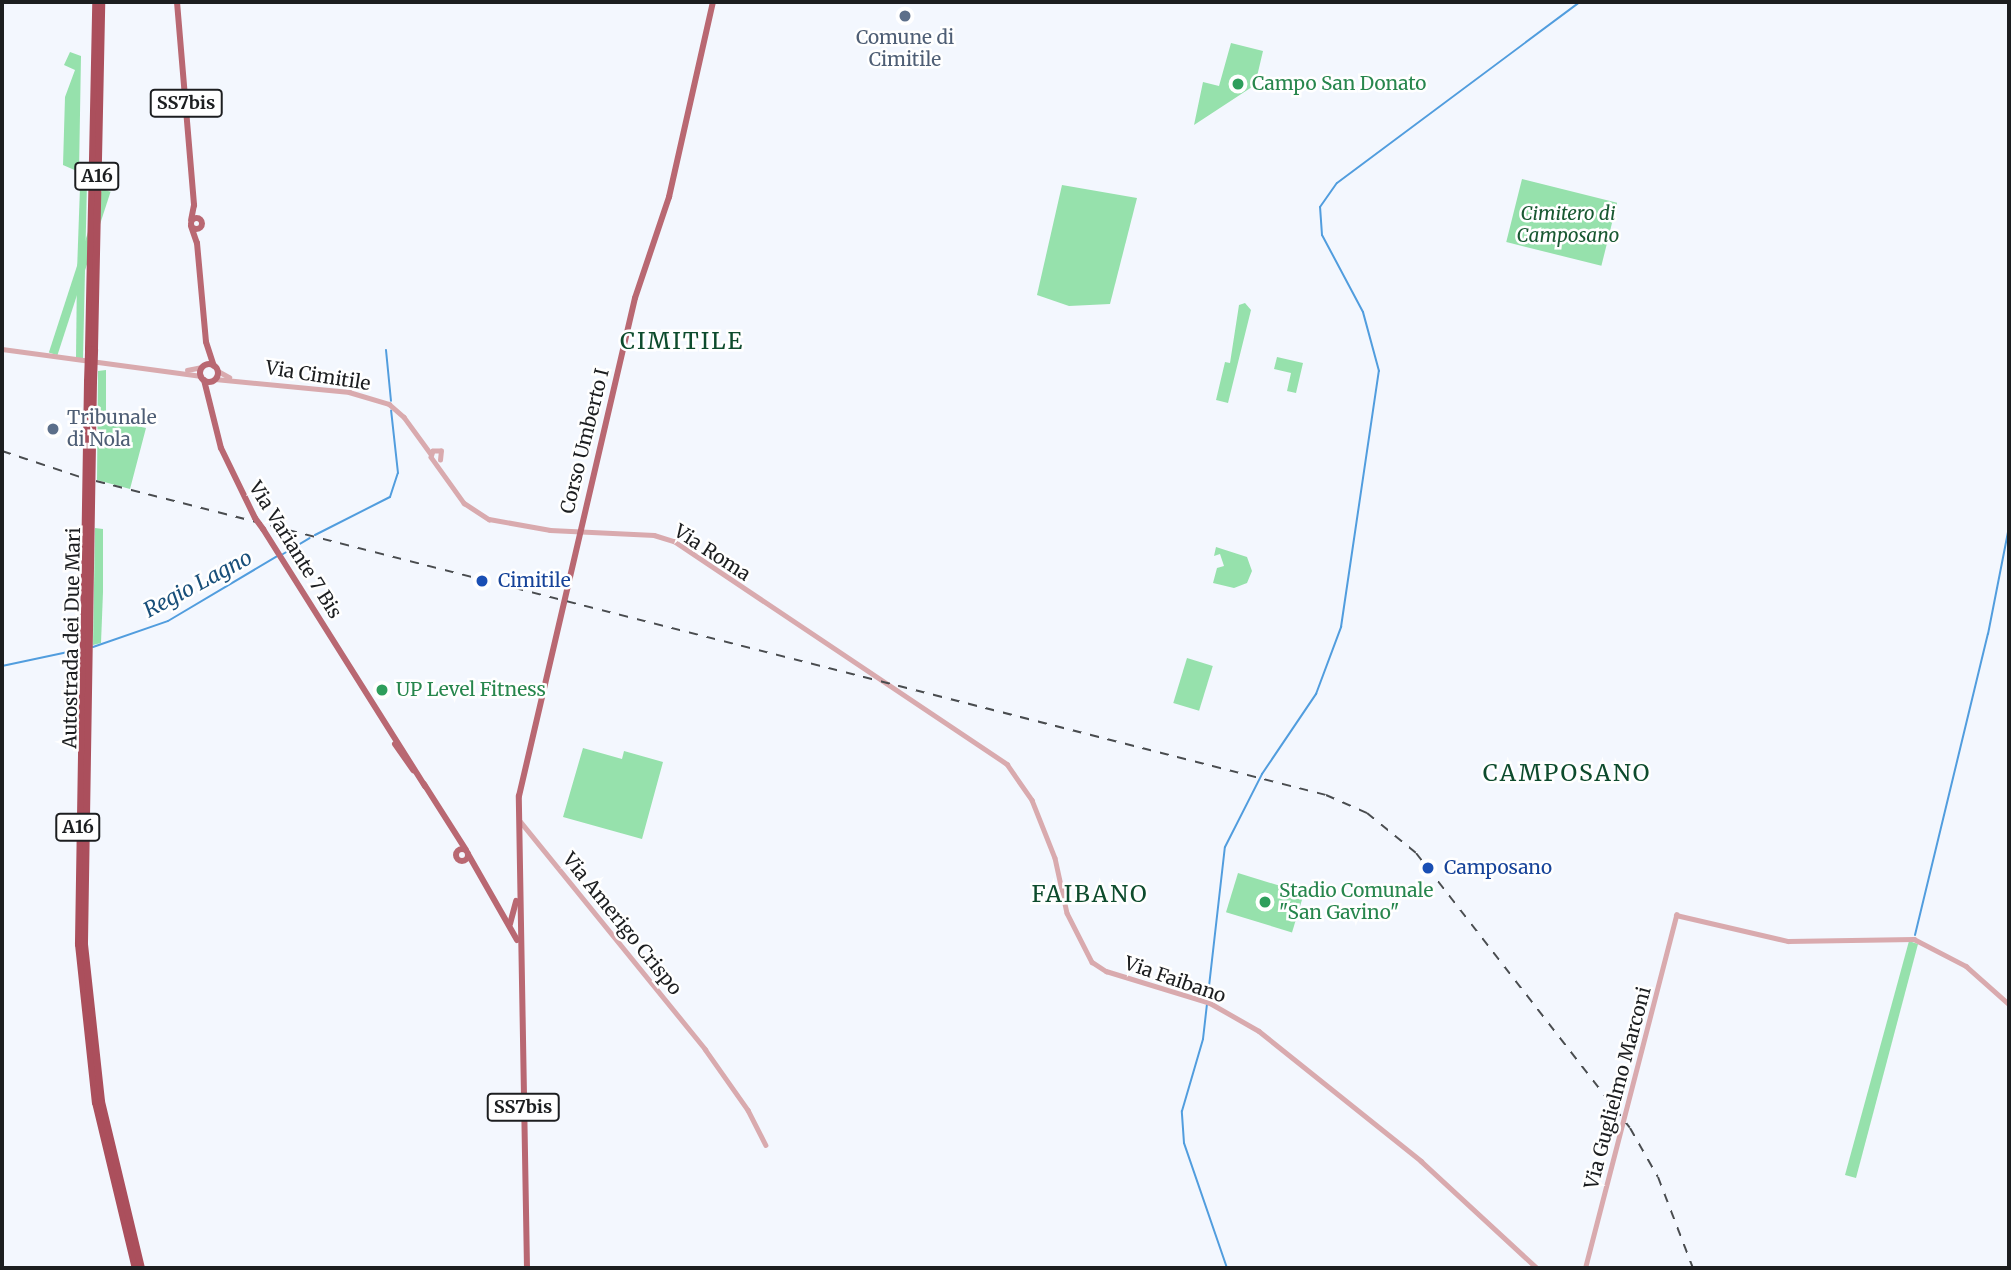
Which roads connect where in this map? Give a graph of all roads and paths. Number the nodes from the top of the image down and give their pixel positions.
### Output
1 (95, 2) edge
2 (101, 2) edge
3 (177, 2) edge
4 (713, 2) edge
5 (194, 205) junction
6 (191, 223) junction
7 (200, 223) junction
8 (197, 243) junction
9 (206, 342) junction
10 (2, 349) edge
11 (91, 349) junction
12 (203, 366) junction
13 (216, 368) junction
14 (179, 370) junction
15 (202, 378) junction
16 (233, 378) junction
17 (215, 380) junction
18 (90, 381) junction
19 (212, 404) junction
20 (421, 442) junction
21 (436, 449) junction
22 (431, 454) junction
23 (437, 460) junction
24 (579, 532) junction
25 (910, 699) joint
26 (372, 703) junction
27 (402, 747) junction
28 (409, 765) junction
29 (425, 786) junction
30 (517, 818) junction
31 (454, 835) junction
32 (457, 851) junction
33 (467, 852) junction
34 (460, 862) junction
35 (478, 872) junction
36 (518, 896) junction
37 (497, 899) junction
38 (519, 920) junction
39 (509, 924) junction
40 (519, 945) junction
41 (2009, 1004) edge
42 (766, 1145) dead end
43 (135, 1268) edge
44 (141, 1268) edge
45 (527, 1268) edge
46 (1537, 1268) edge
47 (1585, 1268) edge

1 - 11 highway, Autostrada dei Due Mari / A16
2 - 11 highway, Autostrada dei Due Mari / A16
3 - 5 main road, SS7bis
4 - 24 main road, Corso Umberto I
5 - 6 main road, SS7bis
5 - 7 main road, SS7bis
6 - 7 main road
6 - 8 main road, SS7bis
7 - 8 main road, SS7bis
8 - 9 main road, SS7bis
9 - 12 main road, SS7bis
9 - 13 main road, SS7bis
10 - 14 street
11 - 18 highway, Autostrada dei Due Mari / A16, bridge
12 - 13 main road
12 - 14 street
12 - 15 main road, SS7bis
13 - 16 street, Via Cimitile
13 - 17 main road, SS7bis
14 - 15 street
15 - 17 main road
15 - 19 main road, Via Variante 7 Bis / SS7bis
16 - 17 street, Via Cimitile
16 - 20 street, Via Cimitile
17 - 19 main road, Via Variante 7 Bis / SS7bis
18 - 43 highway, Autostrada dei Due Mari / A16
18 - 44 highway, Autostrada dei Due Mari / A16
19 - 26 main road, Via Variante 7 Bis / SS7bis, bridge
20 - 21 street, Via Cimitile
20 - 22 street, Via Cimitile
21 - 22 street
21 - 23 street
22 - 23 street, Via Cimitile
23 - 24 street, Via Roma
24 - 25 street, Via Roma
24 - 30 main road, Corso Umberto I
25 - 46 street, Via Faibano
26 - 27 main road, Via Variante 7 Bis / SS7bis
26 - 28 main road, Via Variante 7 Bis / SS7bis
27 - 28 main road, Via Variante 7 Bis / SS7bis
27 - 29 main road, Via Variante 7 Bis / SS7bis
28 - 29 main road, Via Variante 7 Bis / SS7bis
29 - 31 main road, Via Variante 7 Bis / SS7bis
30 - 36 main road, Corso Umberto I
30 - 42 street, Via Amerigo Crispo
31 - 32 main road, Via Variante 7 Bis / SS7bis
31 - 33 main road, Via Variante 7 Bis / SS7bis
32 - 33 main road
32 - 34 main road, SS7bis
33 - 34 main road
33 - 35 main road, Via Variante 7 Bis / SS7bis
34 - 35 main road, Via Variante 7 Bis / SS7bis
35 - 37 main road, Via Variante 7 Bis / SS7bis
36 - 37 main road
36 - 38 main road, Corso Umberto I
36 - 39 main road
37 - 39 main road, Via Variante 7 Bis / SS7bis
38 - 39 main road
38 - 40 main road, Corso Umberto I
39 - 40 main road, Via Variante 7 Bis / SS7bis
40 - 45 main road, Via Variante 7 Bis / SS7bis
41 - 47 street, Via Guglielmo Marconi

